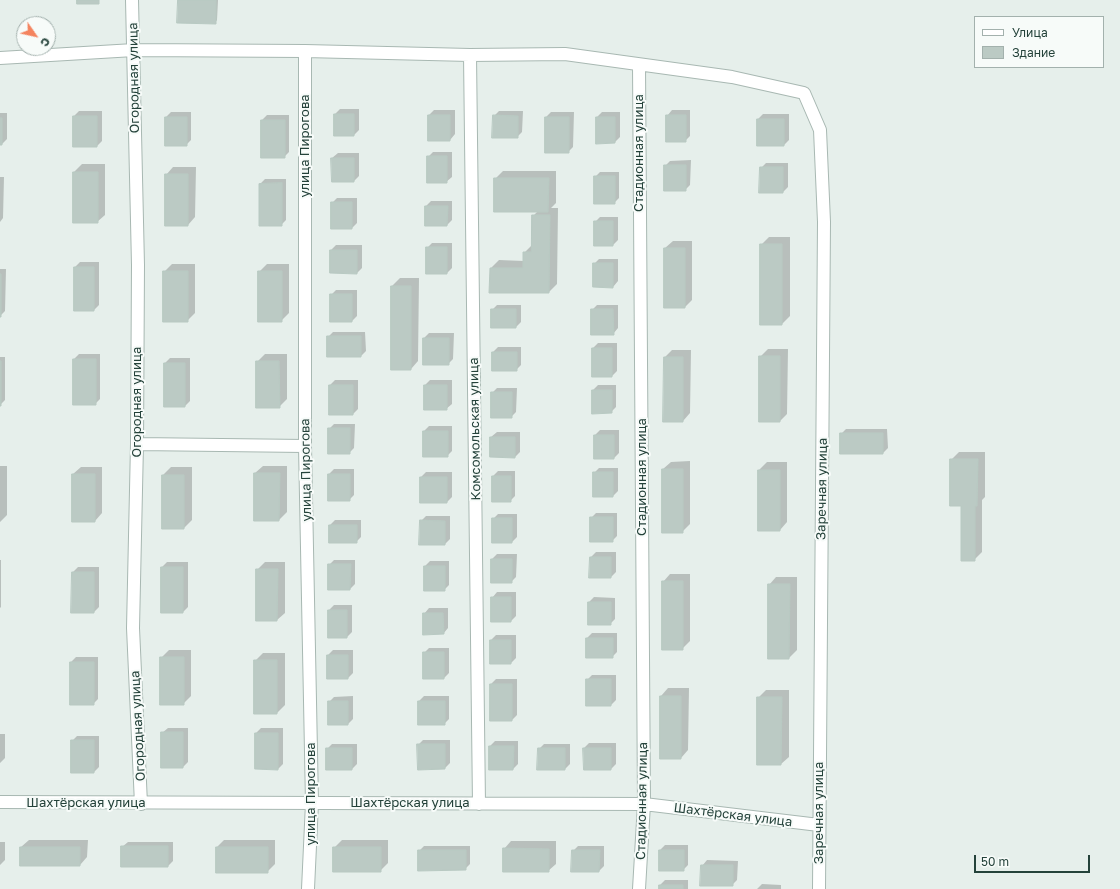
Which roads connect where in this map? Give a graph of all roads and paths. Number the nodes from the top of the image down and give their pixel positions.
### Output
1 (132, 0) edge
2 (134, 50) junction
3 (305, 52) junction
4 (470, 55) junction
5 (0, 58) edge
6 (639, 66) junction
7 (137, 444) junction
8 (305, 446) junction
9 (0, 802) edge
10 (312, 803) junction
11 (141, 804) junction
12 (479, 804) junction
13 (644, 804) junction
14 (819, 824) junction
15 (308, 889) edge
16 (640, 889) edge
17 (819, 889) edge

1 - 2 street, Огородная улица
2 - 3 street
2 - 5 street
2 - 7 street, Огородная улица
3 - 4 street
3 - 8 street, улица Пирогова
4 - 6 street
4 - 12 street, Комсомольская улица
6 - 13 street, Стадионная улица
6 - 14 street, Заречная улица
7 - 8 street
7 - 11 street, Огородная улица
8 - 10 street, улица Пирогова
9 - 11 street, Шахтёрская улица
10 - 11 street, Шахтёрская улица
10 - 12 street, Шахтёрская улица
10 - 15 street, улица Пирогова
12 - 13 street, Шахтёрская улица
13 - 14 street, Шахтёрская улица
13 - 16 street, Стадионная улица
14 - 17 street, Заречная улица

